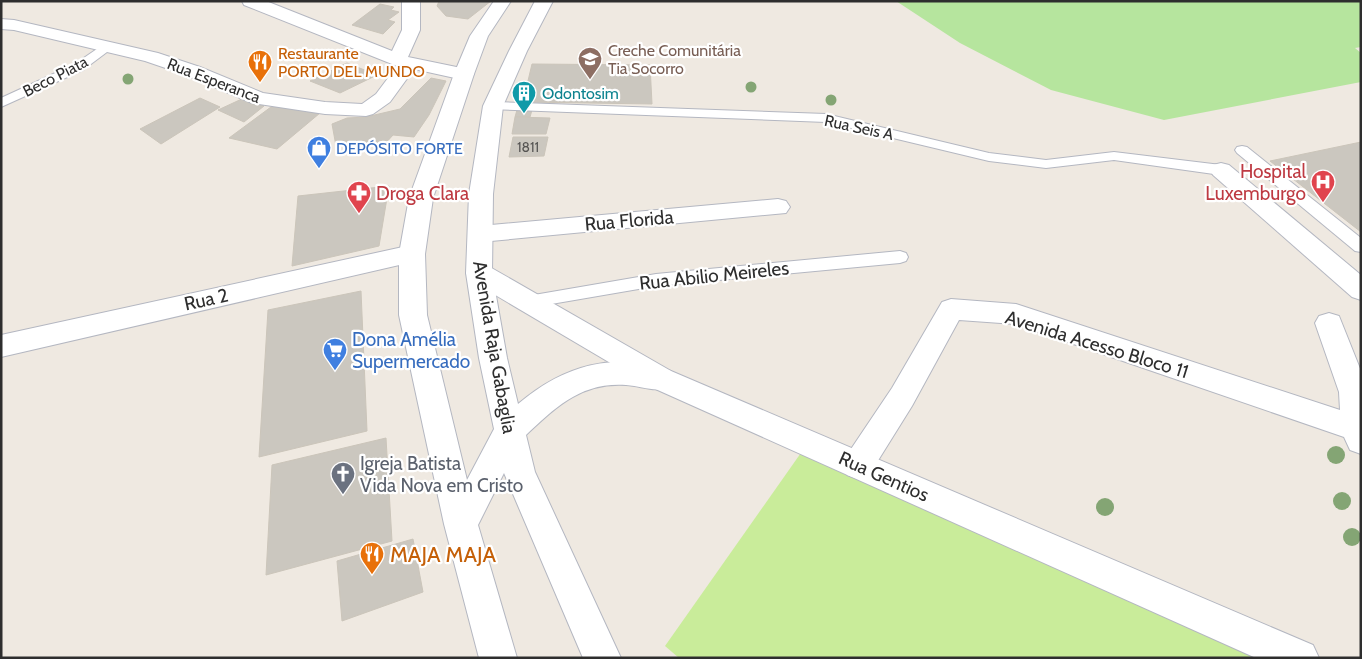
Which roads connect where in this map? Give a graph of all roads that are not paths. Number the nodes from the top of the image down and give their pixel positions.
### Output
1 (250, 1) edge
2 (411, 1) edge
3 (502, 1) edge
4 (544, 1) edge
5 (1, 24) edge
6 (107, 46) junction
7 (407, 63) junction
8 (468, 63) junction
9 (1, 103) edge
10 (493, 106) junction
11 (1242, 150) dead end
12 (1221, 170) joint
13 (778, 207) dead end
14 (480, 234) junction
15 (1361, 247) edge
16 (412, 254) junction
17 (900, 257) dead end
18 (479, 273) junction
19 (1361, 290) edge
20 (528, 302) junction
21 (1329, 323) dead end
22 (1, 346) edge
23 (660, 379) junction
24 (1358, 393) edge
25 (509, 431) junction
26 (1359, 434) edge
27 (858, 465) junction
28 (461, 524) junction
29 (498, 658) edge
30 (602, 658) edge
31 (1300, 658) edge

1 - 7 street
2 - 7 street, Rua Esperanca
3 - 8 street
4 - 10 street, Avenida Raja Gabaglia
5 - 6 street, Rua Esperanca
6 - 7 street, Rua Esperanca
6 - 9 lane, Beco Piata
7 - 8 street
8 - 16 street
10 - 12 lane, Rua Seis A
10 - 14 street, Avenida Raja Gabaglia
11 - 15 lane
12 - 19 street
13 - 14 street, Rua Florida
14 - 18 street, Avenida Raja Gabaglia
16 - 22 street, Rua 2
16 - 28 street
17 - 20 lane, Rua Abilio Meireles
18 - 20 street, Rua Gentios
18 - 25 street, Avenida Raja Gabaglia
20 - 23 street, Rua Gentios
21 - 24 street, Avenida Acesso Bloco 11
23 - 25 street
23 - 27 street, Rua Gentios
24 - 26 street, Avenida Acesso Bloco 11
25 - 28 street
25 - 30 street, Avenida Raja Gabaglia
26 - 27 street, Avenida Acesso Bloco 11
27 - 31 street, Rua Gentios
28 - 29 street

